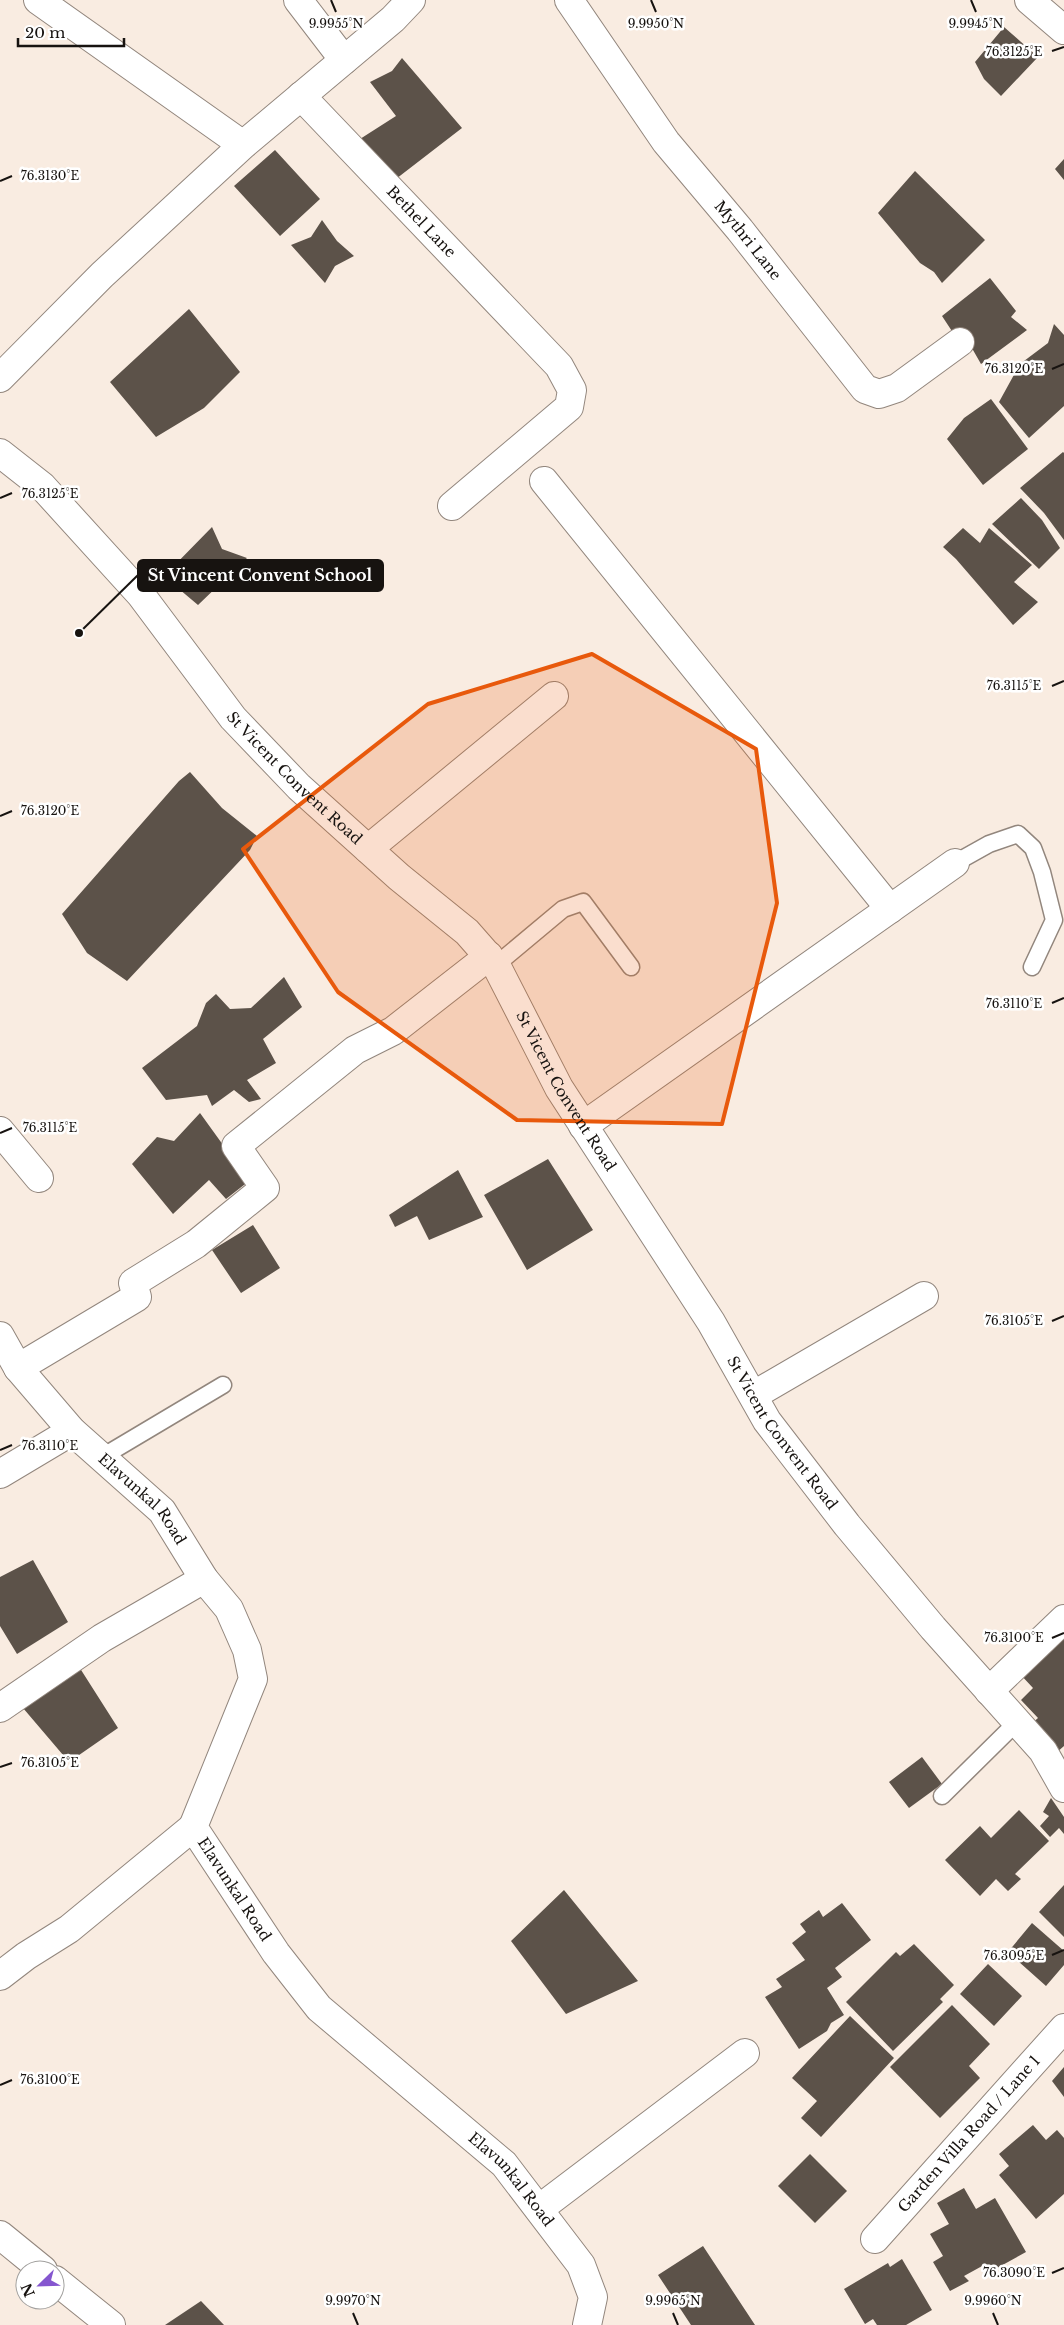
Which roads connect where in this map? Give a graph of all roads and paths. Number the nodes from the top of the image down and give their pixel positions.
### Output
1 (38, 0) edge
2 (298, 0) edge
3 (411, 0) edge
4 (569, 0) edge
5 (1029, 0) edge
6 (1064, 30) edge
7 (344, 60) junction
8 (301, 96) junction
9 (243, 144) junction
10 (960, 342) dead end
11 (0, 378) edge
12 (0, 453) edge
13 (544, 481) dead end
14 (452, 506) dead end
15 (554, 696) dead end
16 (368, 849) junction
17 (955, 863) joint
18 (890, 909) junction
19 (492, 960) junction
20 (630, 967) dead end
21 (1032, 967) dead end
22 (583, 1126) junction
23 (0, 1131) edge
24 (39, 1178) dead end
25 (924, 1296) dead end
26 (0, 1336) edge
27 (18, 1368) junction
28 (223, 1385) dead end
29 (754, 1395) junction
30 (72, 1431) junction
31 (102, 1457) junction
32 (0, 1474) edge
33 (204, 1579) junction
34 (1064, 1619) edge
35 (989, 1691) junction
36 (0, 1708) edge
37 (1017, 1722) junction
38 (1060, 1771) edge
39 (942, 1796) dead end
40 (194, 1828) junction
41 (0, 1976) edge
42 (1064, 2028) edge
43 (746, 2053) dead end
44 (539, 2210) junction
45 (0, 2235) edge
46 (875, 2239) dead end
47 (31, 2260) edge
48 (65, 2288) edge
49 (111, 2325) edge
50 (587, 2325) edge

1 - 9 street
2 - 7 street
3 - 7 street
4 - 10 street, Mythri Lane
5 - 6 street
7 - 8 street
8 - 9 street
8 - 14 street, Bethel Lane
9 - 11 street
12 - 16 street, St Vicent Convent Road
13 - 18 street
15 - 16 street
16 - 19 street, St Vicent Convent Road
17 - 18 street
17 - 21 lane
18 - 22 street
19 - 20 lane
19 - 22 street, St Vicent Convent Road
19 - 27 street
22 - 29 street, St Vicent Convent Road
23 - 24 street
25 - 29 street
26 - 27 street, Elavunkal Road
27 - 30 street, Elavunkal Road
28 - 31 lane
29 - 35 street, St Vicent Convent Road
30 - 31 street, Elavunkal Road
30 - 32 street
31 - 33 street, Elavunkal Road
33 - 36 street
33 - 40 street, Elavunkal Road
34 - 35 street
35 - 37 street, St Vicent Convent Road
37 - 38 street, St Vicent Convent Road
37 - 39 lane
40 - 41 street
40 - 44 street, Elavunkal Road
42 - 46 street, Garden Villa Road / Lane 1
43 - 44 street
44 - 50 street, Elavunkal Road
45 - 47 street
48 - 49 street

